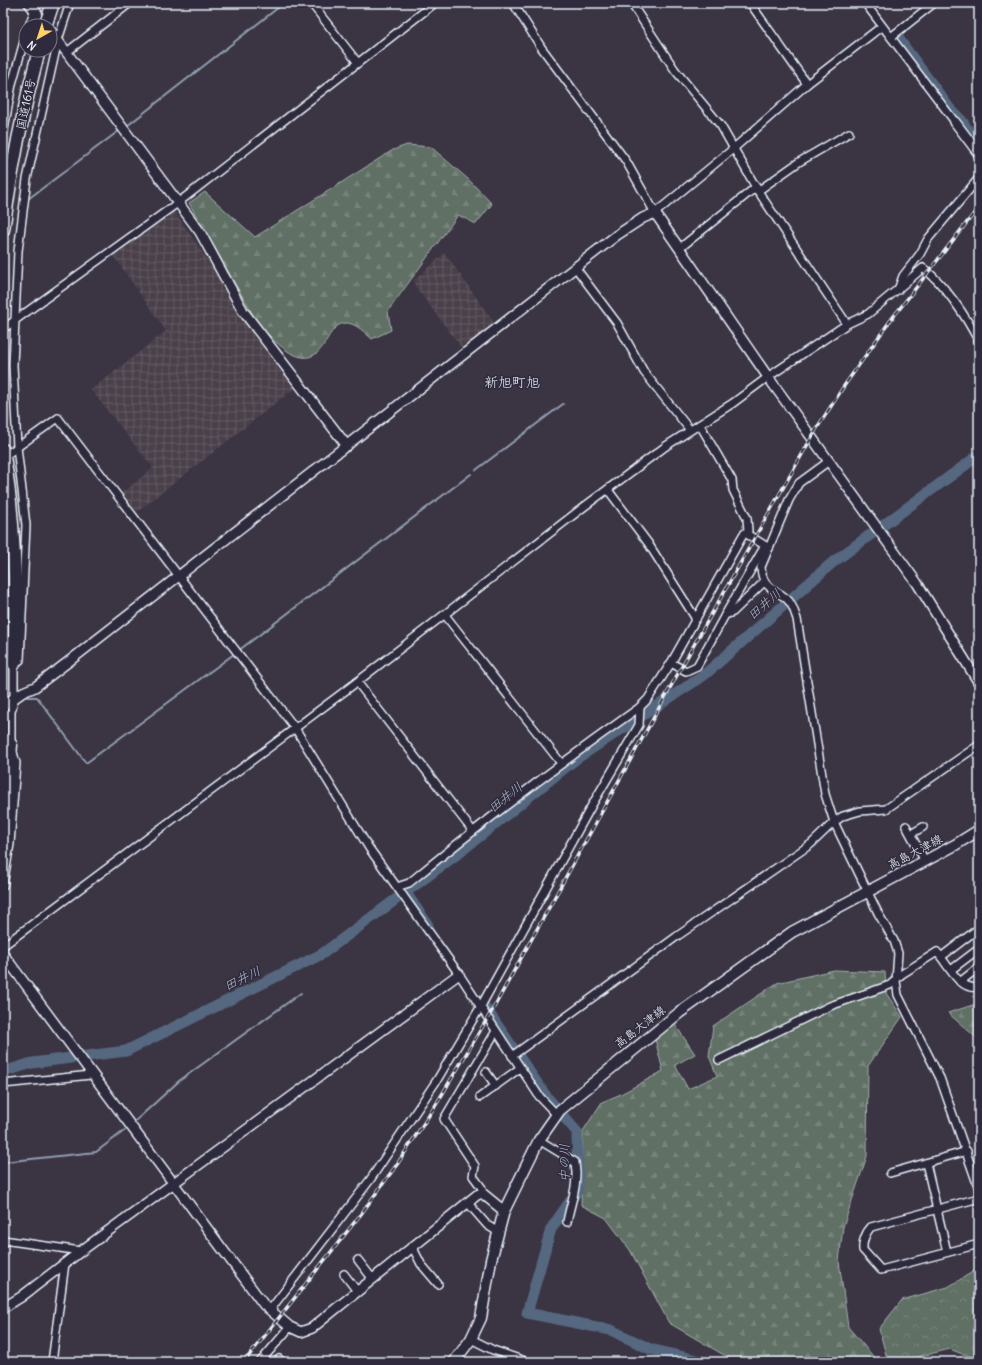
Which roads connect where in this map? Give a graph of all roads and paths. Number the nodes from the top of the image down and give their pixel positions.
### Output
1 (53, 3) edge
2 (70, 3) edge
3 (130, 3) edge
4 (311, 3) edge
5 (435, 3) edge
6 (513, 3) edge
7 (631, 3) edge
8 (750, 3) edge
9 (865, 3) edge
10 (934, 3) edge
11 (33, 5) edge
12 (31, 18) edge
13 (44, 18) edge
14 (48, 18) edge
15 (882, 27) junction
16 (890, 37) junction
17 (58, 40) joint
18 (67, 52) junction
19 (19, 58) edge
20 (37, 58) edge
21 (54, 58) edge
22 (358, 63) junction
23 (12, 84) junction
24 (807, 84) junction
25 (3, 91) edge
26 (955, 122) joint
27 (849, 133) dead end
28 (3, 135) edge
29 (733, 149) junction
30 (979, 154) edge
31 (979, 178) edge
32 (757, 189) junction
33 (179, 202) junction
34 (655, 213) junction
35 (3, 230) edge
36 (680, 248) junction
37 (575, 267) junction
38 (898, 290) junction
39 (14, 321) junction
40 (848, 324) junction
41 (3, 329) edge
42 (979, 342) edge
43 (768, 377) junction
44 (700, 425) junction
45 (690, 430) junction
46 (347, 446) junction
47 (17, 447) junction
48 (6, 452) edge
49 (829, 461) junction
50 (608, 490) junction
51 (745, 533) junction
52 (769, 548) junction
53 (178, 577) junction
54 (764, 582) junction
55 (445, 615) junction
56 (725, 615) junction
57 (696, 619) junction
58 (671, 662) junction
59 (14, 664) junction
60 (357, 682) junction
61 (979, 683) edge
62 (14, 700) junction
63 (3, 706) edge
64 (640, 709) junction
65 (295, 728) junction
66 (11, 745) junction
67 (979, 745) edge
68 (561, 763) junction
69 (834, 822) junction
70 (906, 826) dead end
71 (923, 827) dead end
72 (472, 830) junction
73 (979, 830) edge
74 (910, 834) junction
75 (3, 835) edge
76 (926, 861) junction
77 (3, 886) edge
78 (397, 887) junction
79 (868, 891) junction
80 (979, 928) edge
81 (3, 946) edge
82 (976, 951) dead end
83 (3, 954) edge
84 (941, 957) junction
85 (979, 967) edge
86 (951, 970) junction
87 (459, 974) junction
88 (896, 981) junction
89 (960, 982) junction
90 (979, 987) edge
91 (480, 1006) junction
92 (496, 1031) junction
93 (512, 1056) junction
94 (719, 1060) dead end
95 (520, 1068) junction
96 (486, 1072) dead end
97 (91, 1075) junction
98 (3, 1084) edge
99 (496, 1086) junction
100 (480, 1097) dead end
101 (558, 1113) junction
102 (539, 1140) junction
103 (967, 1151) junction
104 (926, 1163) junction
105 (890, 1173) dead end
106 (174, 1184) junction
107 (979, 1189) edge
108 (482, 1193) junction
109 (979, 1198) edge
110 (468, 1202) junction
111 (938, 1209) junction
112 (504, 1211) junction
113 (567, 1222) dead end
114 (498, 1232) junction
115 (3, 1240) edge
116 (979, 1244) edge
117 (412, 1246) junction
118 (81, 1251) junction
119 (947, 1252) junction
120 (358, 1260) dead end
121 (65, 1263) junction
122 (344, 1274) dead end
123 (372, 1278) junction
124 (438, 1284) dead end
125 (357, 1291) junction
126 (3, 1308) edge
127 (270, 1310) junction
128 (290, 1327) junction
129 (471, 1339) junction
130 (506, 1354) junction
131 (52, 1362) edge
132 (260, 1362) edge
133 (276, 1362) edge
134 (283, 1362) edge
135 (454, 1362) edge
136 (503, 1362) edge
137 (528, 1362) edge

1 - 14 highway
2 - 17 street
3 - 18 street
4 - 22 street
5 - 22 street
6 - 34 street
7 - 29 street
8 - 24 street
9 - 15 street
10 - 16 street
11 - 12 street
11 - 13 street
15 - 16 street
15 - 24 street
16 - 26 street
17 - 18 street
18 - 33 street
19 - 23 street
20 - 35 highway, 国道161号
21 - 39 street
22 - 33 street
23 - 25 street
23 - 28 street
24 - 29 street
26 - 30 street
27 - 32 street
29 - 32 street
29 - 34 street
31 - 38 street
32 - 36 street
32 - 40 street
33 - 39 street
33 - 46 street
34 - 36 street
34 - 37 street
36 - 43 street
37 - 45 street
37 - 46 street
38 - 40 street
38 - 42 street
39 - 41 street
39 - 47 street
40 - 43 street
43 - 44 street
43 - 49 street
44 - 45 street
44 - 51 street
45 - 50 street
46 - 53 street
47 - 48 street
47 - 53 street
47 - 59 street
48 - 59 highway
49 - 52 street
49 - 61 street
50 - 55 street
50 - 57 street
51 - 52 street
51 - 57 street
52 - 54 street
52 - 56 street
53 - 62 street
53 - 65 street
54 - 56 street
54 - 69 street
55 - 60 street
55 - 68 street
56 - 58 street
57 - 58 street
58 - 64 street
59 - 62 street
60 - 65 street
60 - 72 street
62 - 63 street
62 - 66 street
64 - 68 street
64 - 91 street
65 - 78 street
65 - 81 street
66 - 75 highway
66 - 77 street
67 - 69 street
68 - 72 street
69 - 79 street
69 - 93 street
70 - 74 street
71 - 74 street
72 - 78 street
73 - 76 main road, 高島大津線
74 - 76 street
76 - 79 main road, 高島大津線
78 - 87 street
79 - 88 street
79 - 101 main road, 高島大津線
80 - 84 street
82 - 86 street
83 - 97 street
84 - 86 street
84 - 88 street
85 - 89 street
86 - 89 street
87 - 91 street
87 - 106 street
88 - 94 street
88 - 103 street
89 - 90 street
91 - 92 street
91 - 127 street
92 - 93 street
92 - 108 street
93 - 95 street
95 - 99 street
95 - 101 street
96 - 99 street
97 - 98 street
97 - 106 street
99 - 100 street
101 - 102 main road, 高島大津線
102 - 112 main road, 高島大津線
102 - 113 street
103 - 104 street
103 - 107 street
104 - 105 street
104 - 111 street
106 - 118 street
106 - 127 street
108 - 110 street
108 - 112 street
109 - 111 street
110 - 114 street
110 - 117 street
111 - 119 street
111 - 119 street
112 - 114 main road, 高島大津線
114 - 129 main road, 高島大津線
115 - 118 street
116 - 119 street
117 - 123 street
117 - 124 street
118 - 121 street
120 - 123 street
121 - 126 street
121 - 131 street
122 - 125 street
123 - 125 street
125 - 128 street
127 - 128 street
128 - 132 street
129 - 130 street
129 - 135 main road, 高島大津線
130 - 136 street
130 - 137 street
133 - 134 street

